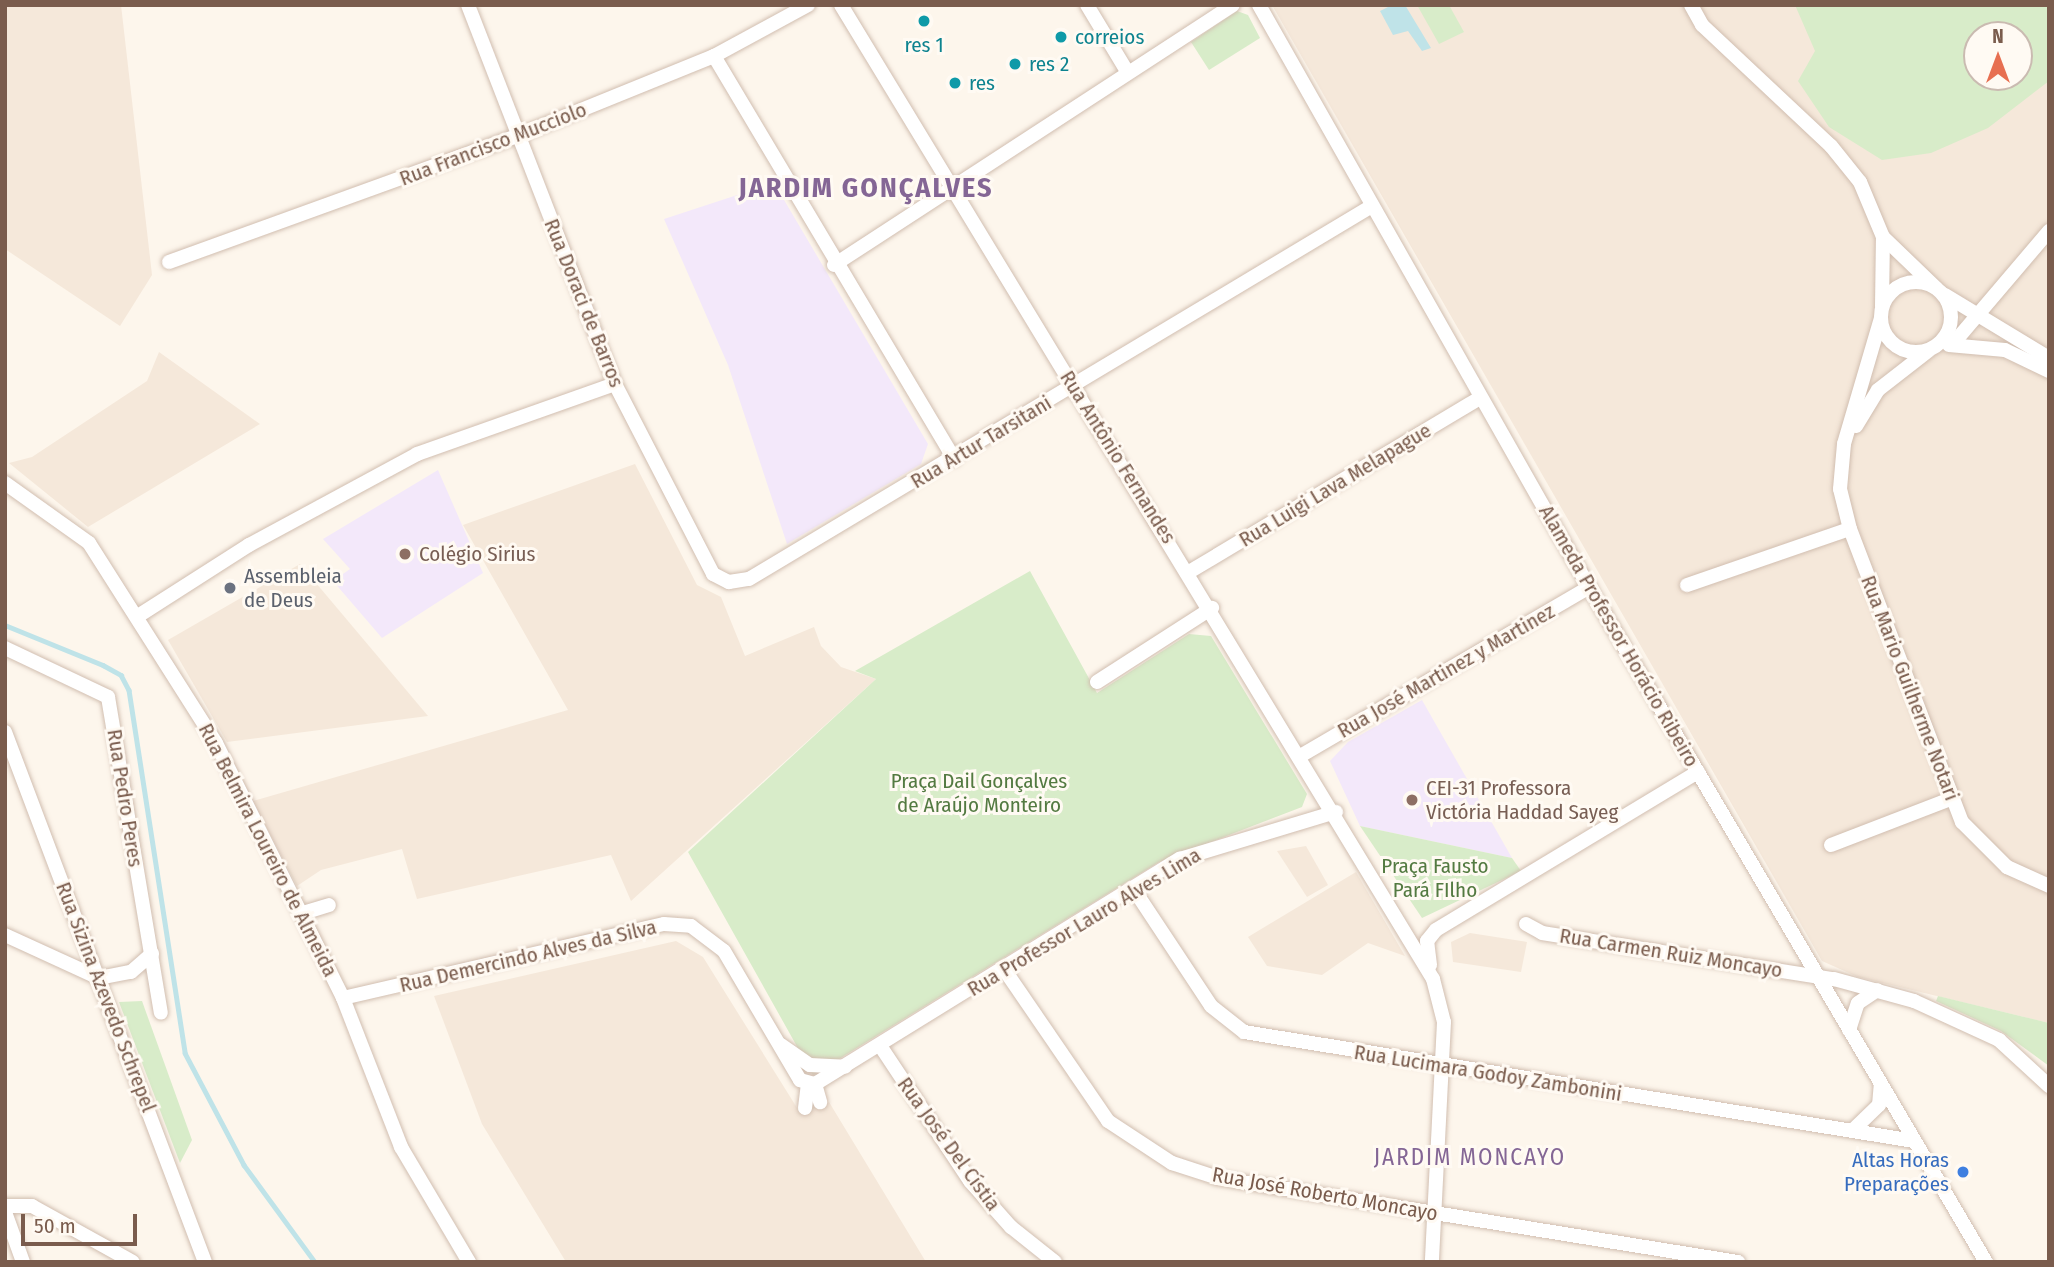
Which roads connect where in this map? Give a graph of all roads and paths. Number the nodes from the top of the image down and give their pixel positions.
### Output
1 (468, 5) edge
2 (808, 5) edge
3 (841, 5) edge
4 (1087, 5) edge
5 (1233, 5) edge
6 (1259, 5) edge
7 (1690, 5) edge
8 (714, 56) junction
9 (1128, 73) junction
10 (517, 136) junction
11 (955, 187) junction
12 (1373, 206) junction
13 (2049, 231) edge
14 (1883, 237) junction
15 (169, 262) dead end
16 (834, 265) junction
17 (1941, 292) junction
18 (1881, 314) junction
19 (1982, 315) junction
20 (1940, 346) junction
21 (2049, 358) edge
22 (2049, 371) edge
23 (615, 384) junction
24 (1073, 386) junction
25 (1480, 397) junction
26 (954, 459) junction
27 (5, 483) edge
28 (1840, 489) junction
29 (1850, 529) junction
30 (1189, 572) junction
31 (729, 582) joint
32 (1687, 586) dead end
33 (1590, 587) junction
34 (1212, 608) junction
35 (138, 617) junction
36 (5, 648) edge
37 (1097, 682) dead end
38 (5, 732) edge
39 (1303, 755) junction
40 (1699, 772) junction
41 (1950, 799) junction
42 (1336, 812) junction
43 (1831, 845) dead end
44 (2049, 886) edge
45 (1133, 888) junction
46 (330, 905) dead end
47 (1395, 908) junction
48 (303, 913) junction
49 (1526, 924) dead end
50 (1436, 930) junction
51 (5, 935) edge
52 (152, 954) junction
53 (1004, 969) junction
54 (1817, 977) junction
55 (99, 978) junction
56 (1433, 979) junction
57 (1877, 990) junction
58 (343, 998) junction
59 (161, 1013) dead end
60 (1849, 1030) junction
61 (777, 1042) junction
62 (881, 1047) junction
63 (846, 1067) junction
64 (1441, 1067) junction
65 (1881, 1084) junction
66 (811, 1085) junction
67 (2049, 1086) edge
68 (820, 1102) dead end
69 (806, 1108) dead end
70 (1853, 1130) junction
71 (1914, 1141) junction
72 (5, 1206) edge
73 (5, 1212) edge
74 (1431, 1213) junction
75 (1983, 1260) edge
76 (204, 1261) edge
77 (23, 1262) edge
78 (133, 1262) edge
79 (469, 1262) edge
80 (1055, 1262) edge
81 (1432, 1262) edge
82 (1738, 1262) edge

1 - 10 street, Rua Doraci de Barros
2 - 8 street, Rua Francisco Mucciolo
3 - 11 street, Rua Antônio Fernandes
4 - 9 street
5 - 9 street
6 - 12 street, Alameda Professor Horácio Ribeiro
7 - 14 street, Rua Mario Guilherme Notari
8 - 10 street, Rua Francisco Mucciolo
8 - 16 street
9 - 11 street
10 - 15 street, Rua Francisco Mucciolo
10 - 23 street, Rua Doraci de Barros
11 - 16 street
11 - 24 street, Rua Antônio Fernandes
12 - 24 street, Rua Artur Tarsitani
12 - 25 street, Alameda Professor Horácio Ribeiro
13 - 19 street
14 - 17 street, Rua Mario Guilherme Notari
14 - 18 street, Rua Mario Guilherme Notari
16 - 26 street
17 - 18 street, Rua Mario Guilherme Notari
17 - 19 street, Rua Mario Guilherme Notari
17 - 20 street, Rua Mario Guilherme Notari
18 - 20 street
18 - 28 street, Rua Mario Guilherme Notari
19 - 20 street
19 - 21 street, Rua Mario Guilherme Notari
20 - 22 street
20 - 28 street, Rua Mario Guilherme Notari
23 - 31 street, Rua Doraci de Barros
23 - 35 street
24 - 26 street, Rua Artur Tarsitani
24 - 30 street, Rua Antônio Fernandes
25 - 30 street, Rua Luigi Lava Melapague
25 - 33 street, Alameda Professor Horácio Ribeiro
26 - 31 street, Rua Artur Tarsitani
27 - 35 street, Rua Belmira Loureiro de Almeida
28 - 29 street, Rua Mario Guilherme Notari
29 - 32 street
29 - 41 street, Rua Mario Guilherme Notari
30 - 34 street, Rua Antônio Fernandes
33 - 39 street, Rua José Martinez y Martinez
33 - 40 street, Alameda Professor Horácio Ribeiro
34 - 37 street
34 - 39 street, Rua Antônio Fernandes
35 - 48 street, Rua Belmira Loureiro de Almeida
36 - 52 street, Rua Pedro Peres
38 - 55 street, Rua Sizina Azevedo Schrepel
39 - 42 street, Rua Antônio Fernandes
40 - 50 street
40 - 54 street, Alameda Professor Horácio Ribeiro
41 - 43 street
41 - 44 street, Rua Mario Guilherme Notari
42 - 45 street, Rua Professor Lauro Alves Lima
42 - 47 street, Rua Antônio Fernandes
45 - 53 street, Rua Professor Lauro Alves Lima
45 - 64 street, Rua Lucimara Godoy Zambonini
46 - 48 street
47 - 50 street, Rua Antônio Fernandes
47 - 56 street, Rua Antônio Fernandes
48 - 58 street, Rua Belmira Loureiro de Almeida
49 - 54 street, Rua Carmen Ruiz Moncayo
50 - 56 street, Rua Antônio Fernandes
51 - 55 street
52 - 55 street
52 - 59 street, Rua Pedro Peres
53 - 62 street, Rua Professor Lauro Alves Lima
53 - 74 street, Rua José Roberto Moncayo
54 - 57 street, Rua Carmen Ruiz Moncayo
54 - 60 street, Alameda Professor Horácio Ribeiro
55 - 76 street, Rua Sizina Azevedo Schrepel
56 - 64 street, Rua Antônio Fernandes
57 - 60 street
57 - 67 street, Rua Carmen Ruiz Moncayo
58 - 61 street, Rua Demercindo Alves da Silva
58 - 79 street, Rua Belmira Loureiro de Almeida
60 - 65 street, Alameda Professor Horácio Ribeiro
61 - 63 street, Rua Demercindo Alves da Silva
61 - 66 street, Rua Demercindo Alves da Silva
62 - 63 street, Rua Professor Lauro Alves Lima
62 - 80 street, Rua José Del Cístia
63 - 66 street
64 - 70 street, Rua Lucimara Godoy Zambonini
64 - 74 street, Rua Antônio Fernandes
65 - 70 street
65 - 71 street, Alameda Professor Horácio Ribeiro
66 - 68 street
66 - 69 street
70 - 71 street, Rua Lucimara Godoy Zambonini
71 - 75 street, Alameda Professor Horácio Ribeiro
72 - 78 street
73 - 77 street
74 - 81 street, Rua Antônio Fernandes
74 - 82 street, Rua José Roberto Moncayo

